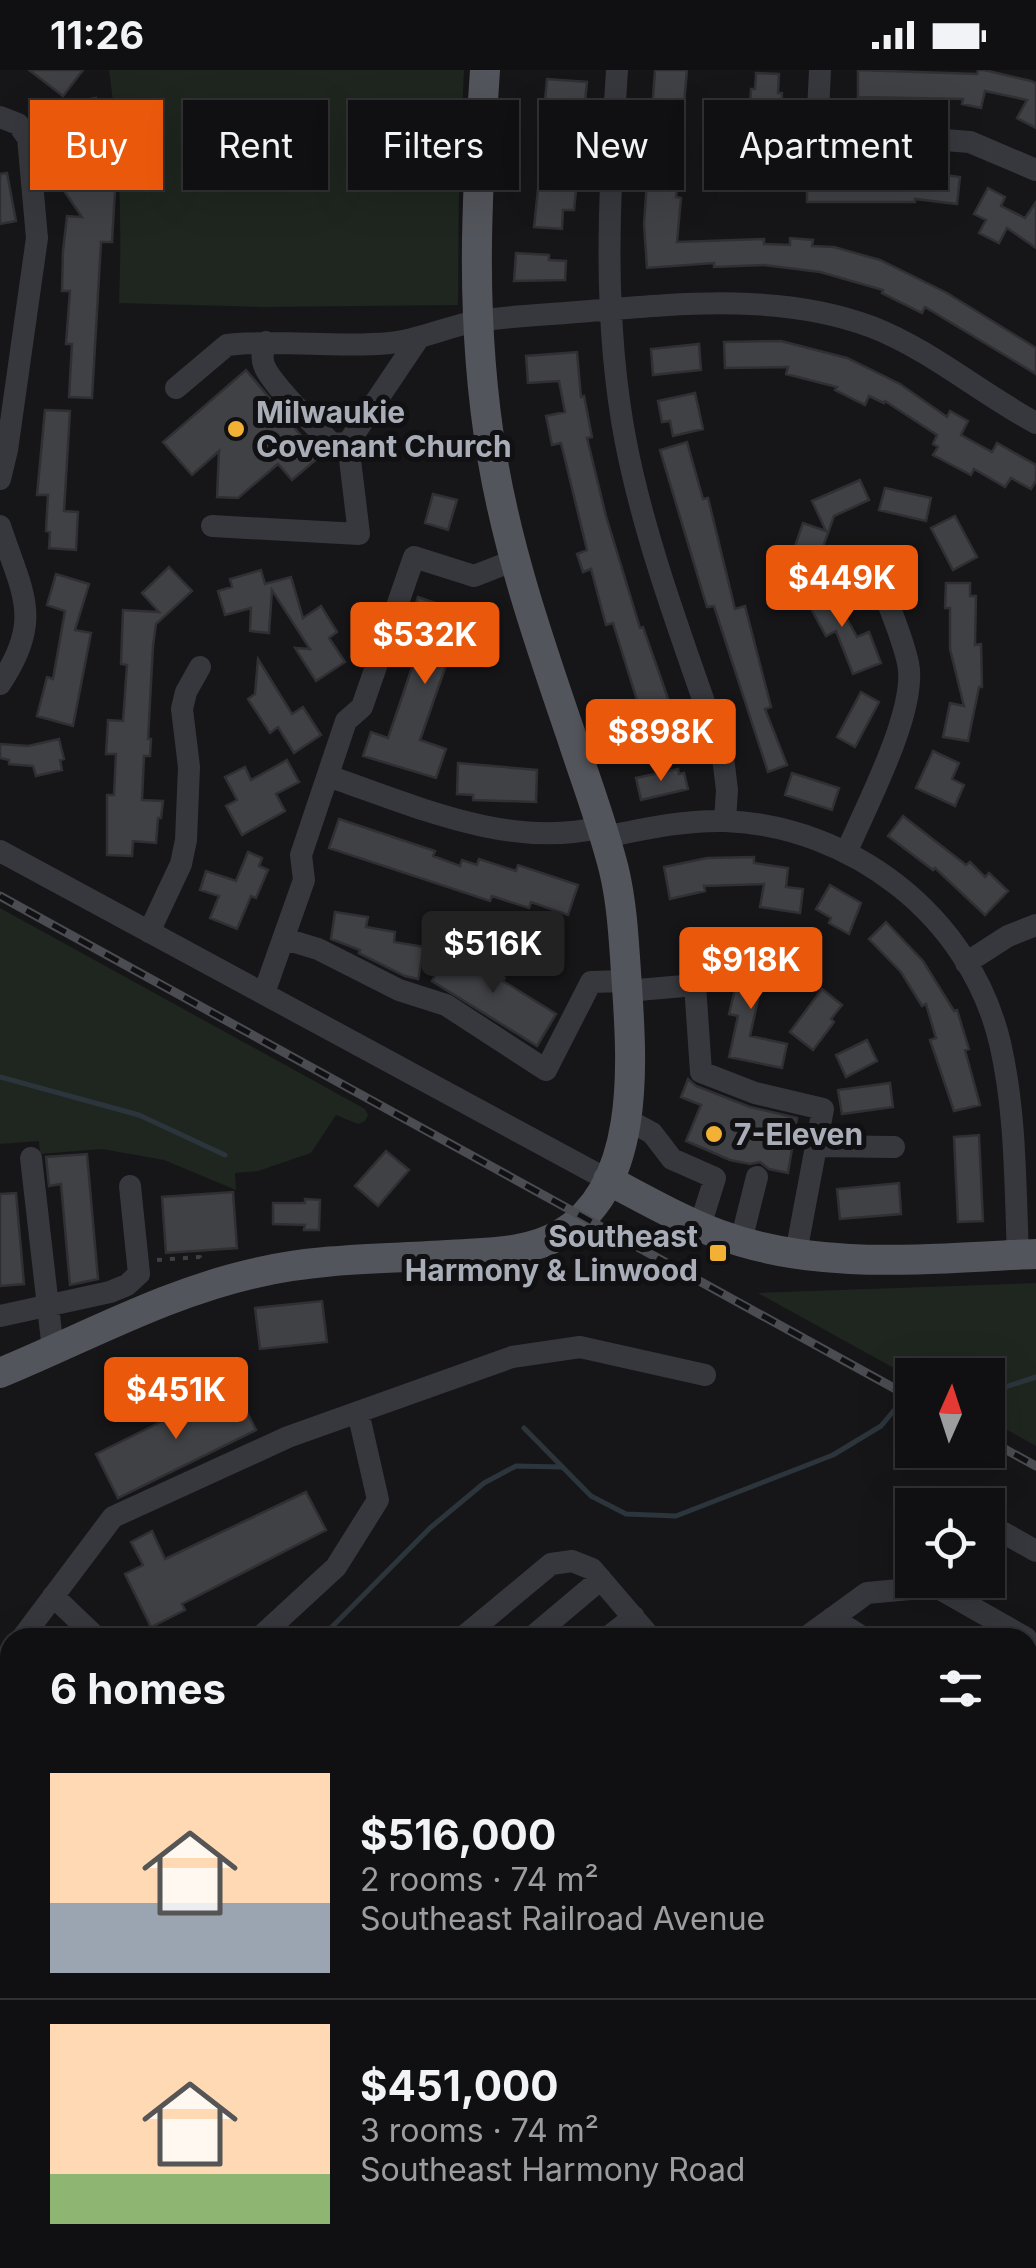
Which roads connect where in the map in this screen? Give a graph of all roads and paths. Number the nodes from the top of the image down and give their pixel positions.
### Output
1 (485, 70) edge
2 (618, 70) edge
3 (820, 70) edge
4 (0, 117) edge
5 (1036, 170) edge
6 (610, 310) junction
7 (477, 321) junction
8 (418, 339) junction
9 (266, 342) junction
10 (176, 388) dead end
11 (1036, 423) edge
12 (348, 444) junction
13 (0, 479) edge
14 (0, 526) edge
15 (212, 526) dead end
16 (515, 560) junction
17 (875, 568) dead end
18 (200, 668) dead end
19 (0, 684) edge
20 (328, 776) junction
21 (725, 822) junction
22 (603, 832) junction
23 (847, 851) junction
24 (0, 852) edge
25 (1036, 925) edge
26 (149, 932) junction
27 (286, 939) junction
28 (966, 963) junction
29 (627, 986) junction
30 (264, 993) junction
31 (626, 1119) junction
32 (1025, 1123) edge
33 (816, 1146) junction
34 (894, 1147) dead end
35 (31, 1158) dead end
36 (757, 1177) dead end
37 (608, 1180) junction
38 (130, 1186) dead end
39 (700, 1226) junction
40 (741, 1241) junction
41 (796, 1254) junction
42 (1027, 1254) edge
43 (165, 1260) junction
44 (137, 1262) junction
45 (166, 1272) dead end
46 (202, 1273) dead end
47 (48, 1308) junction
48 (0, 1316) edge
49 (53, 1350) junction
50 (0, 1373) edge
51 (705, 1375) dead end
52 (358, 1412) junction
53 (1005, 1534) edge
54 (1036, 1552) edge
55 (601, 1579) junction
56 (895, 1588) edge
57 (54, 1596) junction
58 (961, 1598) edge
59 (634, 1617) junction
60 (832, 1618) junction
61 (30, 1628) edge
62 (87, 1628) edge
63 (269, 1628) edge
64 (474, 1628) edge
65 (543, 1628) edge
66 (620, 1628) edge
67 (643, 1628) edge
68 (818, 1628) edge
69 (848, 1628) edge
70 (1010, 1628) edge

1 - 7 main road
2 - 6 street
3 - 5 street
4 - 13 street
6 - 7 street
6 - 11 street
6 - 21 street
7 - 8 street
7 - 16 main road
8 - 9 street
8 - 12 street
9 - 10 street
9 - 12 street
12 - 15 street
14 - 19 street
16 - 20 street
16 - 22 main road
17 - 23 street
18 - 26 street
20 - 22 street
20 - 27 street
21 - 22 street
21 - 23 street
22 - 29 main road
23 - 28 street
24 - 26 street
25 - 28 street
26 - 30 street
27 - 29 street
27 - 30 street
28 - 32 street
29 - 31 main road
29 - 33 street
30 - 37 street
31 - 37 main road
31 - 39 street
32 - 42 street
33 - 34 street
33 - 41 street
35 - 47 street
36 - 40 street
37 - 39 main road
37 - 49 main road
38 - 44 street
39 - 40 main road
40 - 41 main road
41 - 42 main road
43 - 44 path
43 - 45 path
43 - 46 path
44 - 47 street
47 - 48 street
47 - 49 street
49 - 50 main road
51 - 52 street
52 - 57 street
52 - 63 street
53 - 54 street
55 - 59 street
55 - 64 street
55 - 65 street
56 - 60 street
57 - 61 street
57 - 62 street
58 - 70 street
59 - 66 street
59 - 67 street
60 - 68 street
60 - 69 street

